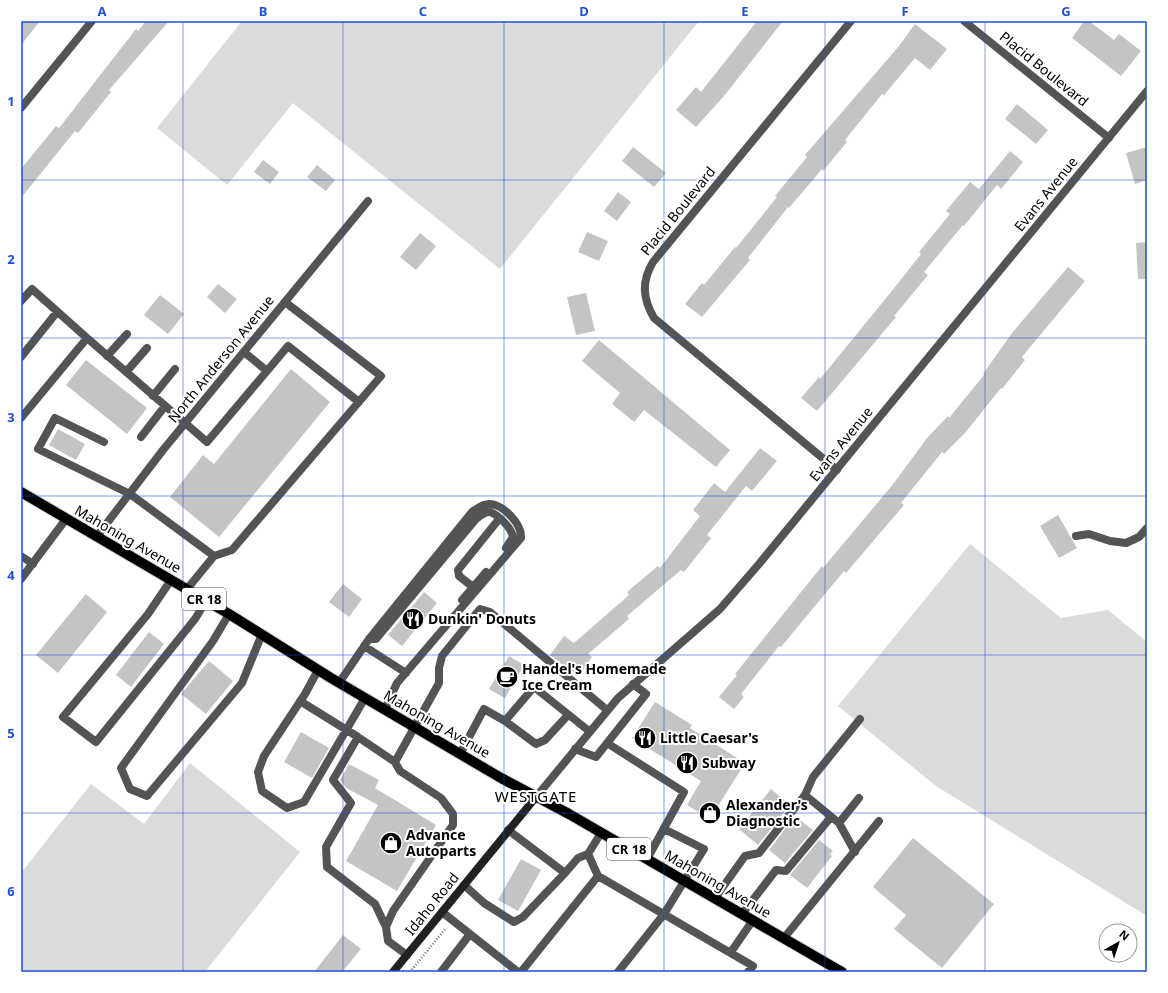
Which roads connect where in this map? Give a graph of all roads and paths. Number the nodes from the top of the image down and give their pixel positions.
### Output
1 (92, 21) edge
2 (851, 21) edge
3 (964, 21) edge
4 (1147, 91) edge
5 (21, 108) edge
6 (1109, 138) junction
7 (368, 201) dead end
8 (21, 301) edge
9 (285, 302) junction
10 (57, 312) junction
11 (127, 334) dead end
12 (87, 338) junction
13 (147, 348) dead end
14 (244, 352) junction
15 (107, 356) junction
16 (21, 357) edge
17 (175, 369) dead end
18 (267, 371) junction
19 (126, 372) junction
20 (154, 396) junction
21 (359, 402) junction
22 (165, 406) junction
23 (21, 418) edge
24 (186, 423) junction
25 (141, 437) dead end
26 (104, 442) dead end
27 (837, 470) junction
28 (21, 492) edge
29 (130, 494) junction
30 (66, 519) junction
31 (499, 519) junction
32 (1147, 528) edge
33 (97, 536) junction
34 (1076, 536) dead end
35 (21, 556) edge
36 (214, 556) junction
37 (33, 564) junction
38 (21, 579) edge
39 (171, 580) junction
40 (473, 587) junction
41 (186, 589) junction
42 (206, 601) junction
43 (463, 607) junction
44 (229, 614) junction
45 (262, 634) junction
46 (367, 642) junction
47 (318, 670) junction
48 (406, 673) junction
49 (339, 683) junction
50 (633, 684) junction
51 (366, 698) junction
52 (300, 701) junction
53 (385, 709) junction
54 (607, 710) junction
55 (568, 715) junction
56 (860, 719) dead end
57 (505, 721) junction
58 (414, 727) junction
59 (347, 730) junction
60 (589, 731) junction
61 (358, 737) junction
62 (607, 743) junction
63 (575, 749) junction
64 (460, 754) junction
65 (395, 762) junction
66 (805, 795) junction
67 (536, 797) junction
68 (859, 798) dead end
69 (831, 817) junction
70 (879, 822) dead end
71 (839, 823) junction
72 (664, 829) junction
73 (508, 830) junction
74 (602, 833) junction
75 (855, 852) junction
76 (588, 854) junction
77 (647, 859) junction
78 (565, 872) junction
79 (598, 876) junction
80 (683, 880) junction
81 (464, 885) junction
82 (715, 898) junction
83 (442, 912) junction
84 (664, 914) junction
85 (742, 914) junction
86 (452, 920) junction
87 (753, 920) junction
88 (386, 927) junction
89 (470, 934) junction
90 (784, 938) junction
91 (731, 952) junction
92 (407, 955) junction
93 (393, 972) edge
94 (410, 972) edge
95 (441, 972) edge
96 (520, 972) edge
97 (618, 972) edge
98 (748, 972) edge
99 (842, 972) edge

1 - 5 street
2 - 27 street, Placid Boulevard
3 - 6 street, Placid Boulevard
4 - 6 street, Evans Avenue
6 - 27 street, Evans Avenue
7 - 9 street, North Anderson Avenue
8 - 10 street
9 - 14 street, North Anderson Avenue
9 - 21 street
10 - 12 street
10 - 16 street
11 - 15 street
12 - 15 street
12 - 23 street
13 - 19 street
14 - 18 street
14 - 24 street, North Anderson Avenue
15 - 19 street
17 - 20 street
18 - 21 street
18 - 24 street
19 - 20 street
20 - 22 street
21 - 36 street
22 - 24 street
22 - 25 street
24 - 29 street, North Anderson Avenue
26 - 29 street
27 - 50 street, Evans Avenue
28 - 30 main road, Mahoning Avenue / CR 18
29 - 33 street, North Anderson Avenue
29 - 36 street
30 - 33 main road, Mahoning Avenue / CR 18
30 - 37 street
31 - 40 street
31 - 40 street
31 - 46 street
32 - 34 street
33 - 39 main road, Mahoning Avenue / CR 18
35 - 37 street
36 - 41 street
37 - 38 street
39 - 41 main road, Mahoning Avenue / CR 18
39 - 42 street
40 - 43 street
41 - 42 main road, Mahoning Avenue / CR 18
42 - 44 main road, Mahoning Avenue / CR 18
43 - 46 street
43 - 48 street
44 - 45 main road, Mahoning Avenue / CR 18
44 - 45 street
45 - 47 main road, Mahoning Avenue / CR 18
46 - 48 street
46 - 49 street
47 - 49 main road, Mahoning Avenue / CR 18
47 - 52 street
48 - 53 street
49 - 51 main road, Mahoning Avenue / CR 18
50 - 54 street, Evans Avenue
50 - 62 street
51 - 53 main road, Mahoning Avenue / CR 18
51 - 59 street
52 - 59 street
52 - 59 street
53 - 58 main road, Mahoning Avenue / CR 18
54 - 58 street
54 - 60 street, Evans Avenue
55 - 57 street
55 - 57 street
55 - 60 street
56 - 66 street
57 - 64 street
58 - 64 main road, Mahoning Avenue / CR 18
58 - 65 street
59 - 61 street
60 - 63 street, Evans Avenue
61 - 65 street
61 - 88 street
62 - 63 street
62 - 72 street
63 - 67 street, Evans Avenue
64 - 67 main road, Mahoning Avenue / CR 18
65 - 88 street
66 - 69 street
66 - 82 street
67 - 73 street, Idaho Road
67 - 74 main road, Mahoning Avenue / CR 18
68 - 71 street
69 - 71 street
69 - 85 street
70 - 75 street
71 - 75 street
72 - 77 street
72 - 80 street
73 - 78 street
73 - 81 street, Idaho Road
74 - 76 street
74 - 77 main road, Mahoning Avenue / CR 18
75 - 90 street
76 - 78 street
76 - 79 street
77 - 80 main road, Mahoning Avenue / CR 18
78 - 81 street
79 - 84 street
79 - 96 street
80 - 82 main road, Mahoning Avenue / CR 18
80 - 84 street
81 - 83 street, Idaho Road
82 - 85 main road, Mahoning Avenue / CR 18
83 - 86 street
83 - 92 street, Idaho Road
84 - 91 street
84 - 97 street
85 - 87 main road, Mahoning Avenue / CR 18
86 - 89 street
86 - 94 path
87 - 90 main road, Mahoning Avenue / CR 18
87 - 91 street
88 - 92 street
89 - 95 street
89 - 96 street
90 - 99 main road, Mahoning Avenue / CR 18
91 - 98 street
92 - 93 street, Idaho Road

